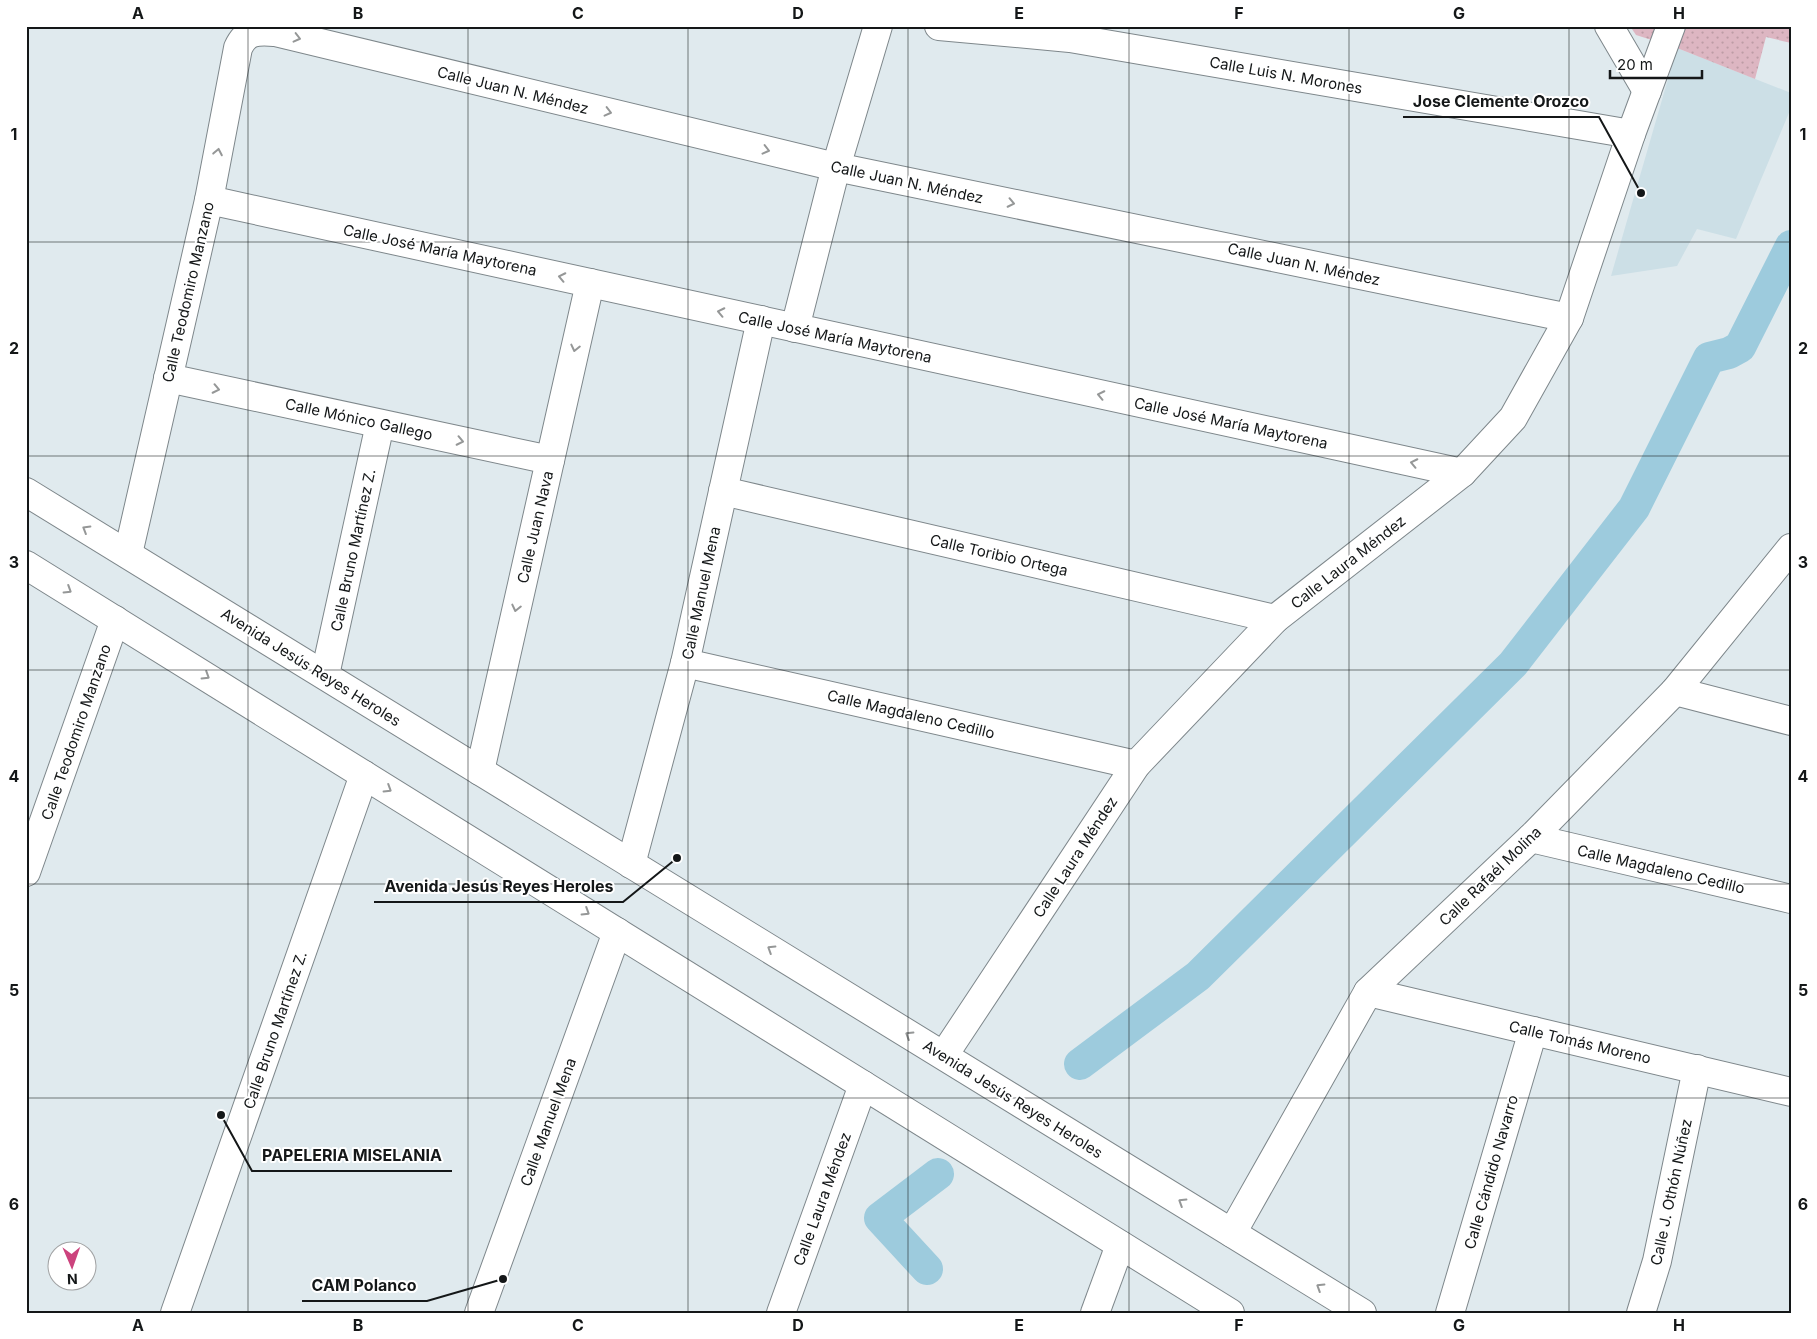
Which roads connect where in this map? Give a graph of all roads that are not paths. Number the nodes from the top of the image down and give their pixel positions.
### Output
1 (878, 26) edge
2 (939, 26) edge
3 (1609, 26) edge
4 (1670, 26) edge
5 (1070, 32) edge
6 (249, 33) joint
7 (1647, 91) junction
8 (1631, 134) junction
9 (836, 167) junction
10 (209, 200) junction
11 (590, 283) junction
12 (1569, 318) junction
13 (761, 320) junction
14 (795, 328) junction
15 (168, 378) junction
16 (380, 424) junction
17 (550, 460) junction
18 (1462, 474) junction
19 (723, 491) junction
20 (26, 492) edge
21 (1791, 548) edge
22 (128, 554) junction
23 (26, 564) edge
24 (1275, 619) junction
25 (115, 620) junction
26 (685, 663) junction
27 (325, 676) junction
28 (1675, 691) junction
29 (1791, 721) edge
30 (1136, 764) junction
31 (480, 771) junction
32 (364, 775) junction
33 (1531, 838) junction
34 (631, 864) junction
35 (26, 872) edge
36 (1791, 899) edge
37 (617, 932) junction
38 (1368, 992) junction
39 (1533, 1031) junction
40 (944, 1056) junction
41 (1697, 1070) junction
42 (863, 1085) junction
43 (1791, 1092) edge
44 (1232, 1233) junction
45 (1120, 1245) junction
46 (175, 1313) edge
47 (479, 1313) edge
48 (781, 1313) edge
49 (1095, 1313) edge
50 (1230, 1313) edge
51 (1362, 1313) edge
52 (1450, 1313) edge
53 (1641, 1313) edge

1 - 9 street
2 - 5 street, Calle Luis N. Morones
3 - 7 street
4 - 7 street, Calle Laura Méndez
5 - 8 street, Calle Luis N. Morones
6 -> 9 street, Calle Juan N. Méndez
10 -> 6 street, Calle Teodomiro Manzano
7 - 8 street, Calle Laura Méndez
8 - 12 street, Calle Laura Méndez
9 -> 12 street, Calle Juan N. Méndez
9 - 14 street
11 -> 10 street, Calle José María Maytorena
10 - 15 street, Calle Teodomiro Manzano
13 -> 11 street, Calle José María Maytorena
11 -> 17 street, Calle Juan Nava
12 - 18 street, Calle Laura Méndez
13 - 14 street, Calle José María Maytorena
13 - 19 street, Calle Manuel Mena
18 -> 14 street, Calle José María Maytorena
15 -> 16 street, Calle Mónico Gallego
15 - 22 street, Calle Teodomiro Manzano
16 -> 17 street, Calle Mónico Gallego
16 - 27 street, Calle Bruno Martínez Z.
17 -> 31 street, Calle Juan Nava
18 - 24 street, Calle Laura Méndez
19 - 24 street, Calle Toribio Ortega
19 - 26 street, Calle Manuel Mena
22 -> 20 street, Avenida Jesús Reyes Heroles
21 - 28 street, Calle Rafaél Molina
22 - 27 street, Avenida Jesús Reyes Heroles
23 -> 25 street
24 - 30 street, Calle Laura Méndez
25 -> 32 street
25 - 35 street, Calle Teodomiro Manzano
26 - 30 street, Calle Magdaleno Cedillo
26 - 34 street, Calle Manuel Mena
27 - 31 street, Avenida Jesús Reyes Heroles
28 - 29 street
28 - 33 street, Calle Rafaél Molina
30 - 40 street, Calle Laura Méndez
31 - 34 street, Avenida Jesús Reyes Heroles
32 -> 37 street
32 - 46 street, Calle Bruno Martínez Z.
33 - 36 street, Calle Magdaleno Cedillo
33 - 38 street, Calle Rafaél Molina
40 -> 34 street, Avenida Jesús Reyes Heroles
37 - 42 street
37 - 47 street, Calle Manuel Mena
38 - 39 street, Calle Tomás Moreno
38 - 44 street, Calle Rafaél Molina
39 - 41 street, Calle Tomás Moreno
39 - 52 street, Calle Cándido Navarro
44 -> 40 street, Avenida Jesús Reyes Heroles
41 - 43 street, Calle Tomás Moreno
41 - 53 street, Calle J. Othón Núñez
42 - 45 street
42 - 48 street, Calle Laura Méndez
51 -> 44 street, Avenida Jesús Reyes Heroles
45 - 49 street
45 - 50 street

